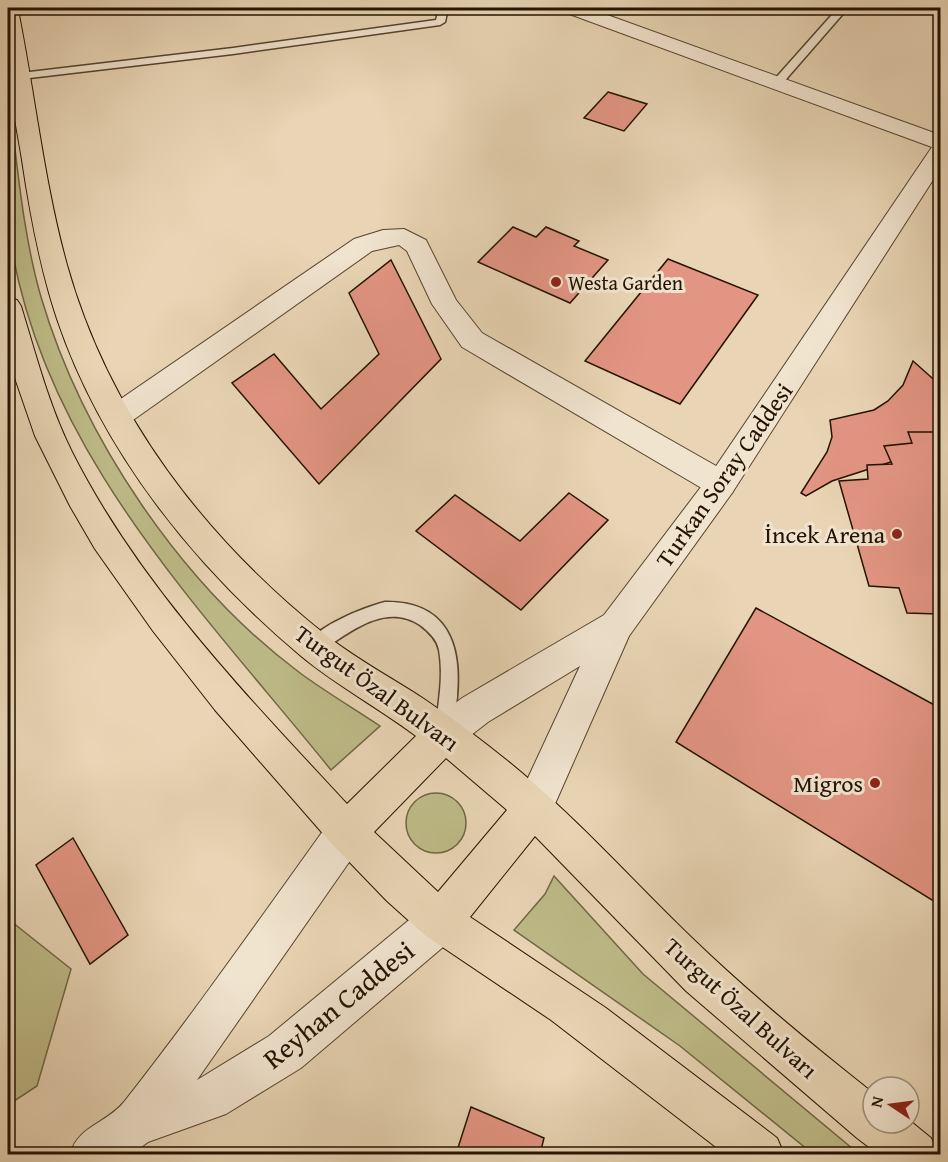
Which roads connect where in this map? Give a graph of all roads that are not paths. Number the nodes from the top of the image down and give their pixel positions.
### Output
1 (443, 8) edge
2 (571, 8) edge
3 (843, 8) edge
4 (8, 10) edge
5 (21, 76) junction
6 (777, 83) junction
7 (940, 143) edge
8 (940, 152) edge
9 (8, 306) edge
10 (116, 417) junction
11 (721, 484) junction
12 (616, 626) junction
13 (315, 646) junction
14 (444, 734) junction
15 (533, 808) junction
16 (347, 831) junction
17 (441, 921) junction
18 (861, 1112) edge
19 (135, 1124) junction
20 (890, 1135) edge
21 (93, 1155) edge
22 (761, 1155) edge
23 (915, 1155) edge

1 - 5 lane
2 - 6 street
3 - 6 lane
4 - 5 main road, Turgut Özal Bulvarı
5 - 10 main road, Turgut Özal Bulvarı
6 - 7 street
8 - 11 street, Turkan Soray Caddesi
9 - 16 main road
10 - 11 street
10 - 13 main road, Turgut Özal Bulvarı
11 - 12 street, Turkan Soray Caddesi
12 - 14 street, Turkan Soray Caddesi
12 - 15 street
13 - 14 main road, Turgut Özal Bulvarı
13 - 14 lane
14 - 15 main road, Turgut Özal Bulvarı
14 - 16 main road
15 - 17 main road
15 - 18 main road, Turgut Özal Bulvarı
16 - 17 main road
16 - 19 street
17 - 19 street, Reyhan Caddesi
17 - 22 main road
19 - 21 street
20 - 23 main road, Turgut Özal Bulvarı

